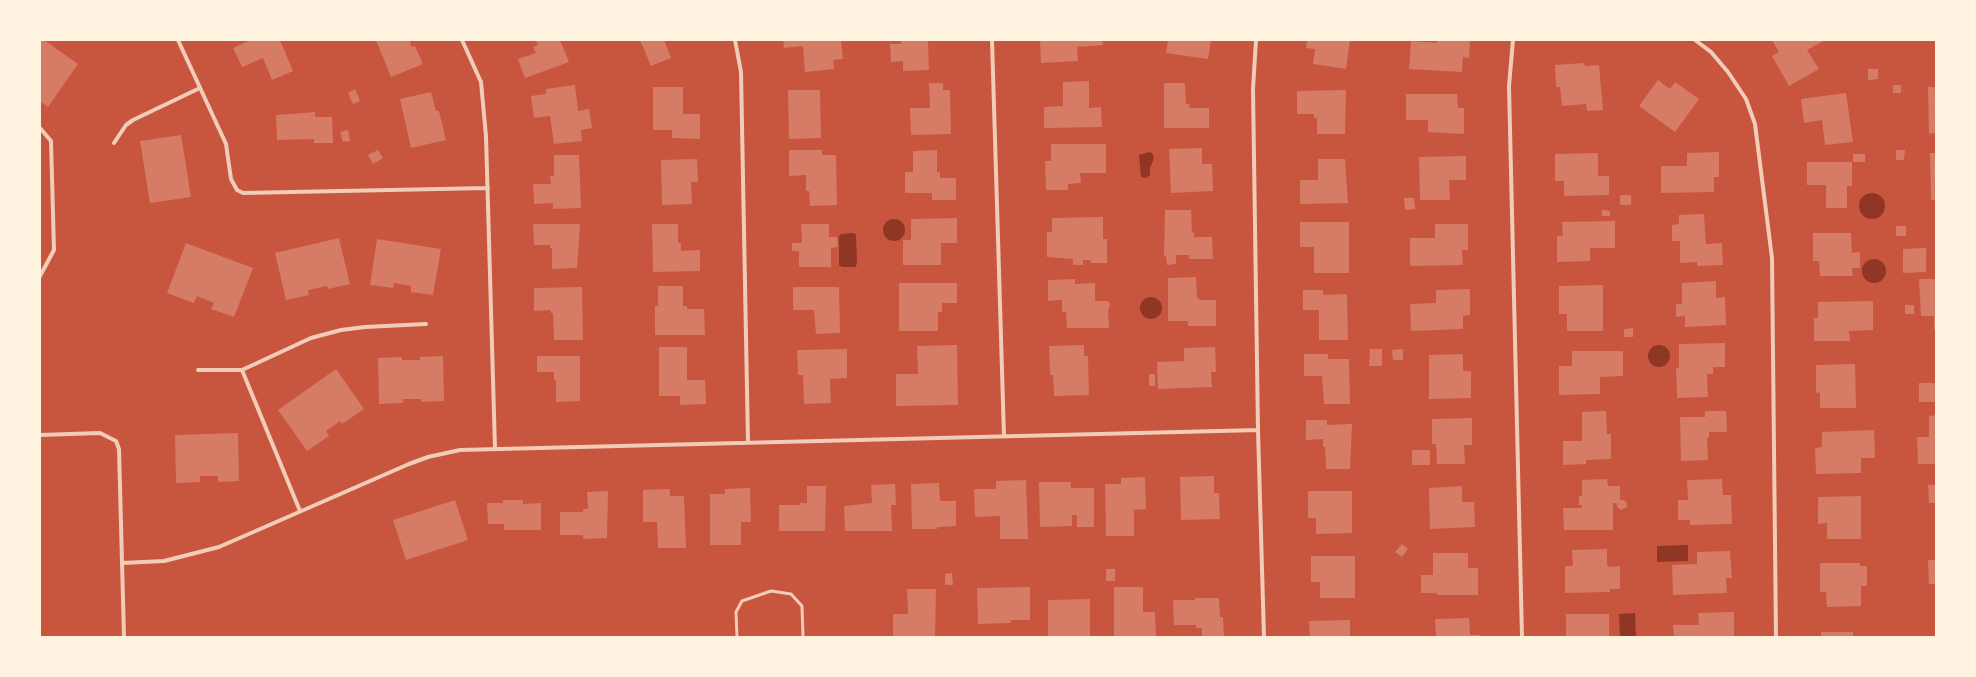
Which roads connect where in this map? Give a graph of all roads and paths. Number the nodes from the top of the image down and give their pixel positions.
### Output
1 (178, 40) edge
2 (462, 40) edge
3 (735, 40) edge
4 (992, 40) edge
5 (1256, 40) edge
6 (1513, 40) edge
7 (1695, 40) edge
8 (200, 88) junction
9 (40, 128) edge
10 (114, 143) dead end
11 (488, 188) junction
12 (40, 276) edge
13 (426, 324) dead end
14 (198, 370) dead end
15 (242, 370) junction
16 (1258, 430) junction
17 (40, 435) edge
18 (1004, 436) junction
19 (748, 442) junction
20 (495, 449) junction
21 (300, 511) junction
22 (122, 563) junction
23 (124, 637) edge
24 (737, 637) edge
25 (803, 637) edge
26 (1264, 637) edge
27 (1522, 637) edge
28 (1776, 637) edge

1 - 8 street
2 - 11 street
3 - 19 street
4 - 18 street
5 - 16 street
6 - 27 street
7 - 28 street
8 - 10 street
8 - 11 street
9 - 12 street
11 - 20 street
13 - 15 street
14 - 15 street
15 - 21 street
16 - 18 street
16 - 26 street
17 - 22 street
18 - 19 street
19 - 20 street
20 - 21 street
21 - 22 street
22 - 23 street
24 - 25 lane

